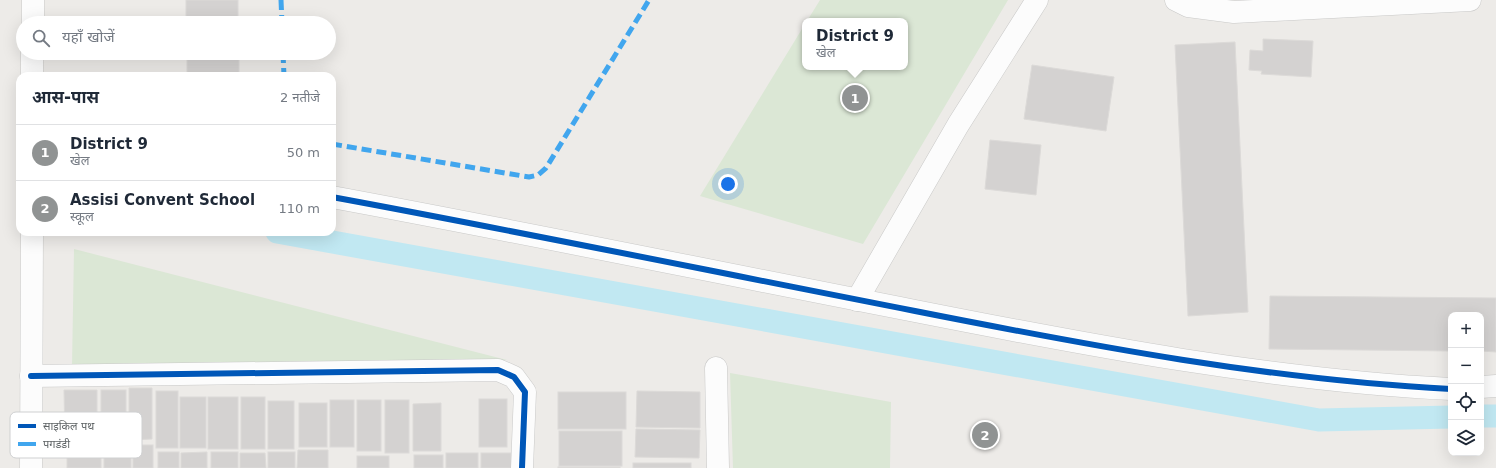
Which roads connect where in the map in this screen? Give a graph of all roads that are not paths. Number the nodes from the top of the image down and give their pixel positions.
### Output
1 (33, 0) edge
2 (1037, 0) edge
3 (1176, 0) edge
4 (1470, 0) edge
5 (33, 16) edge
6 (32, 60) edge
7 (32, 72) edge
8 (336, 198) edge
9 (32, 236) edge
10 (857, 300) junction
11 (716, 368) dead end
12 (31, 376) junction
13 (1496, 386) edge
14 (1484, 387) edge
15 (1448, 389) edge
16 (31, 412) edge
17 (522, 468) edge
18 (718, 468) edge

1 - 5 street
2 - 10 street
3 - 4 street
6 - 7 street
8 - 10 street
9 - 12 street
10 - 15 street
11 - 18 street
12 - 16 street
12 - 17 street
13 - 14 street

